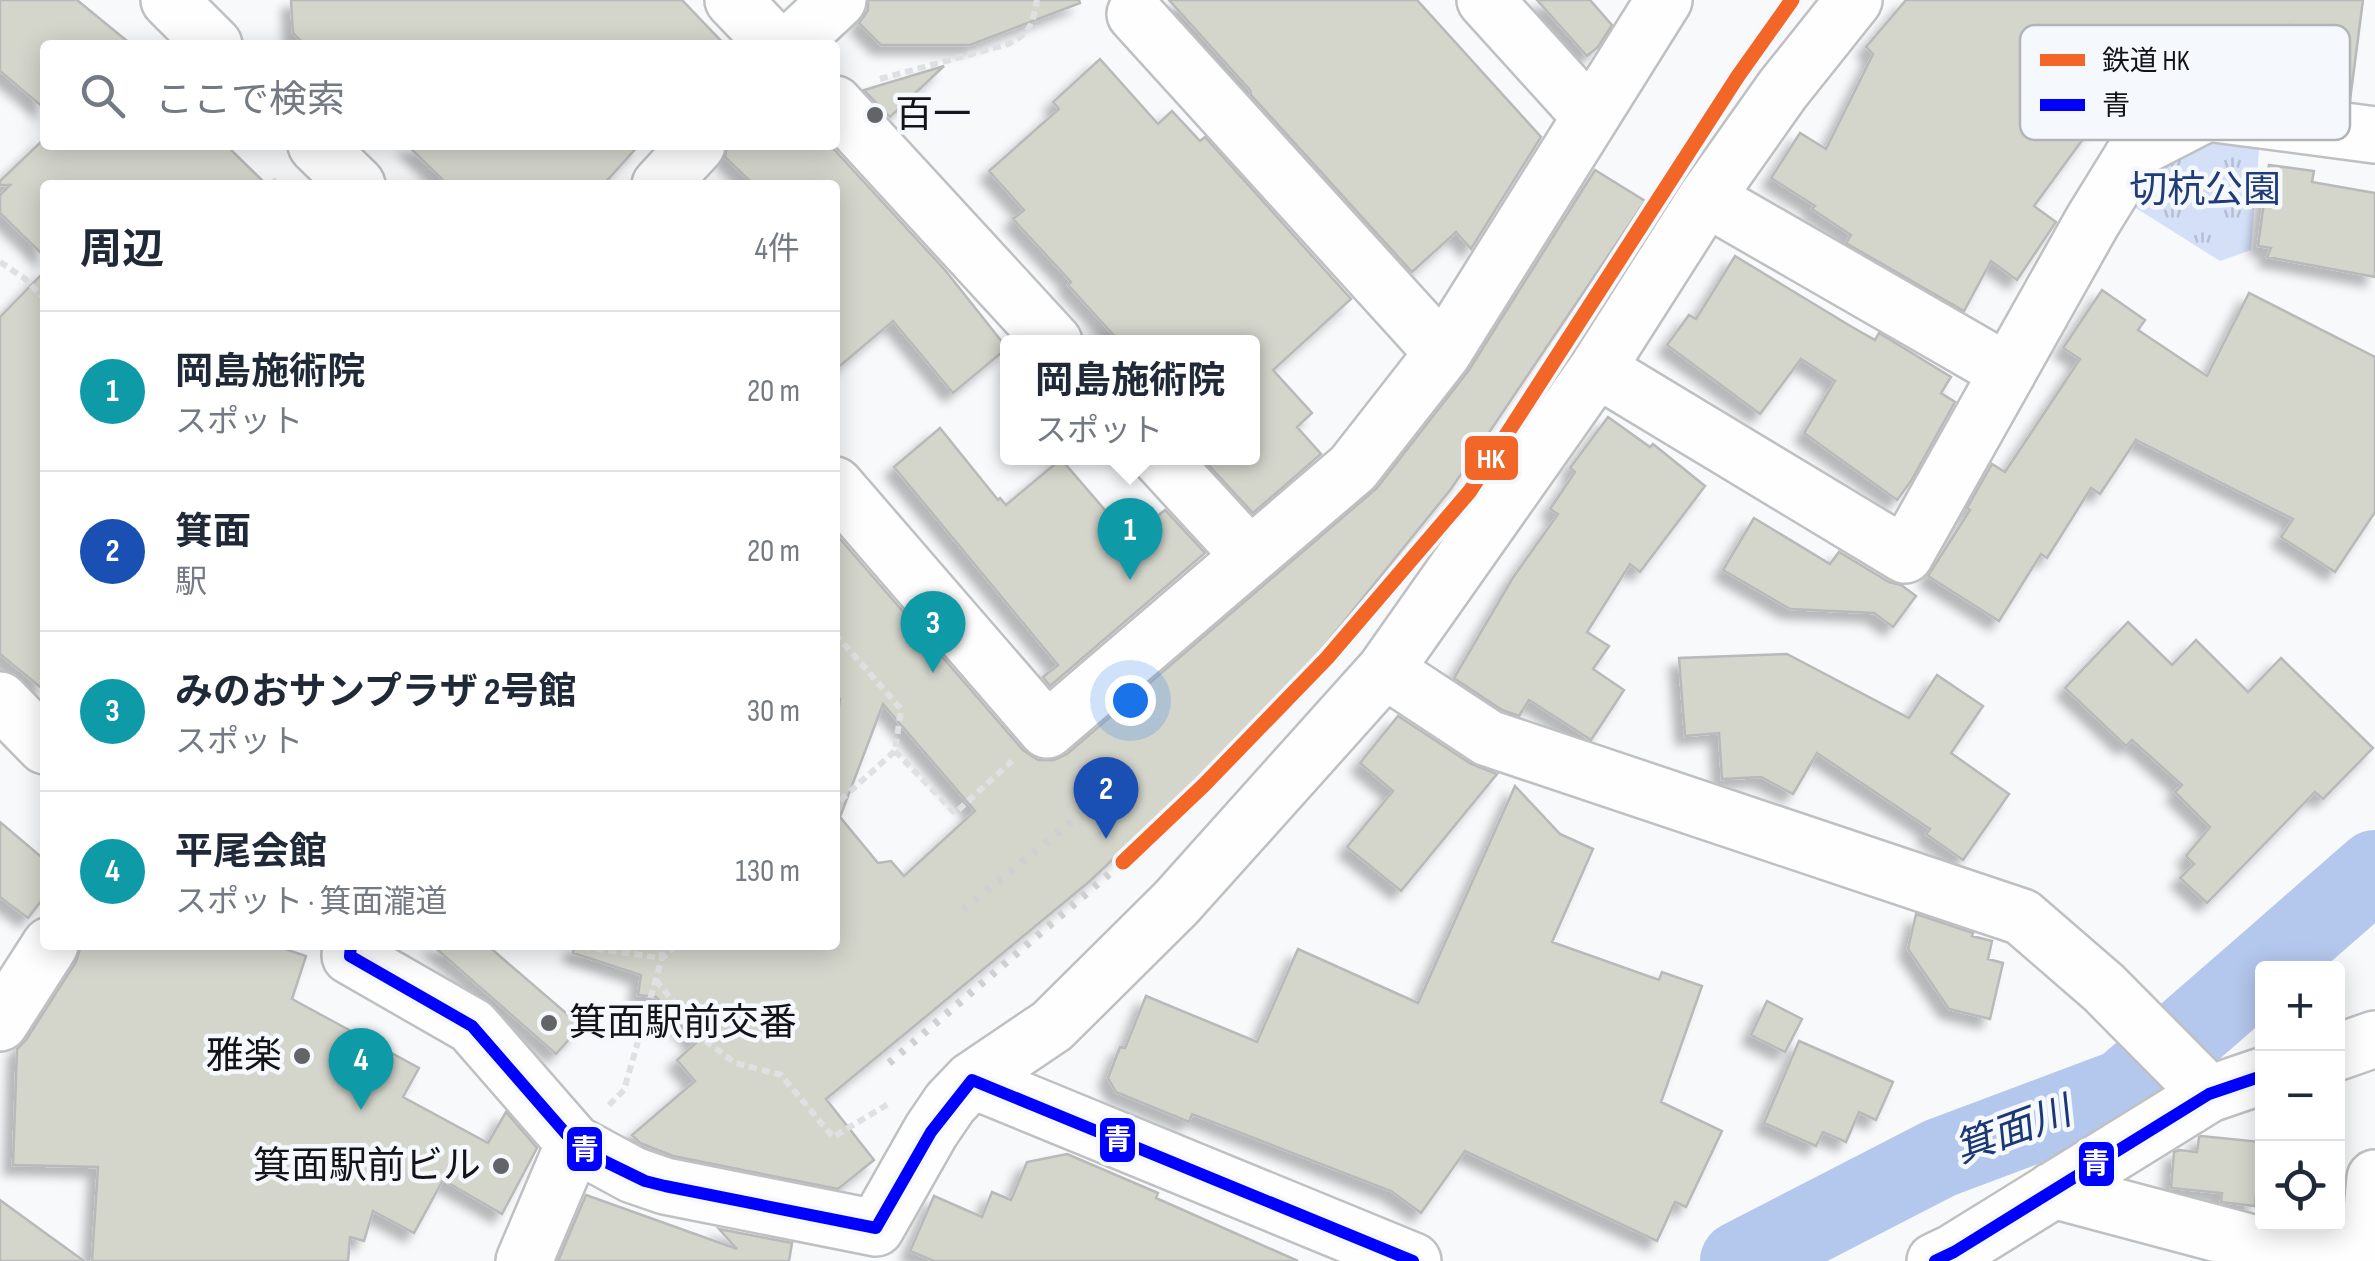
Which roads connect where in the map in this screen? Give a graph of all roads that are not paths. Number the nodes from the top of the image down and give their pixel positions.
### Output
1 (169, 0) edge
2 (733, 0) edge
3 (838, 0) edge
4 (1484, 0) edge
5 (1664, 0) edge
6 (1854, 0) edge
7 (1135, 14) dead end
8 (209, 40) edge
9 (771, 40) edge
10 (795, 40) edge
11 (854, 92) edge
12 (1591, 116) junction
13 (2350, 132) edge
14 (2375, 135) edge
15 (2154, 140) edge
16 (692, 150) edge
17 (298, 161) edge
18 (345, 180) edge
19 (665, 180) edge
20 (1706, 198) junction
21 (1048, 335) edge
22 (1443, 353) junction
23 (1597, 369) junction
24 (2008, 372) junction
25 (1166, 465) edge
26 (840, 491) edge
27 (1250, 556) junction
28 (1385, 670) junction
29 (0, 700) edge
30 (40, 741) edge
31 (47, 950) edge
32 (339, 950) edge
33 (0, 1024) edge
34 (2375, 1039) edge
35 (2341, 1051) edge
36 (2255, 1078) edge
37 (961, 1091) junction
38 (2209, 1094) junction
39 (574, 1142) junction
40 (2375, 1178) edge
41 (2053, 1190) junction
42 (885, 1244) edge
43 (524, 1261) edge
44 (1413, 1261) edge
45 (1935, 1261) edge

1 - 8 street
2 - 9 street
3 - 10 street
4 - 12 street
5 - 12 street
6 - 20 street
7 - 22 street
11 - 21 street
12 - 22 street
13 - 14 street
15 - 24 street
16 - 19 street
17 - 18 street
20 - 23 street
20 - 24 street
22 - 27 street
23 - 24 street
23 - 28 street
25 - 27 street
26 - 27 street
28 - 37 street
28 - 38 street
29 - 30 street
31 - 33 street
32 - 39 street
34 - 35 street
36 - 38 street
37 - 42 street
37 - 44 street
38 - 41 street
39 - 42 street
39 - 43 street
40 - 41 street
41 - 45 street

